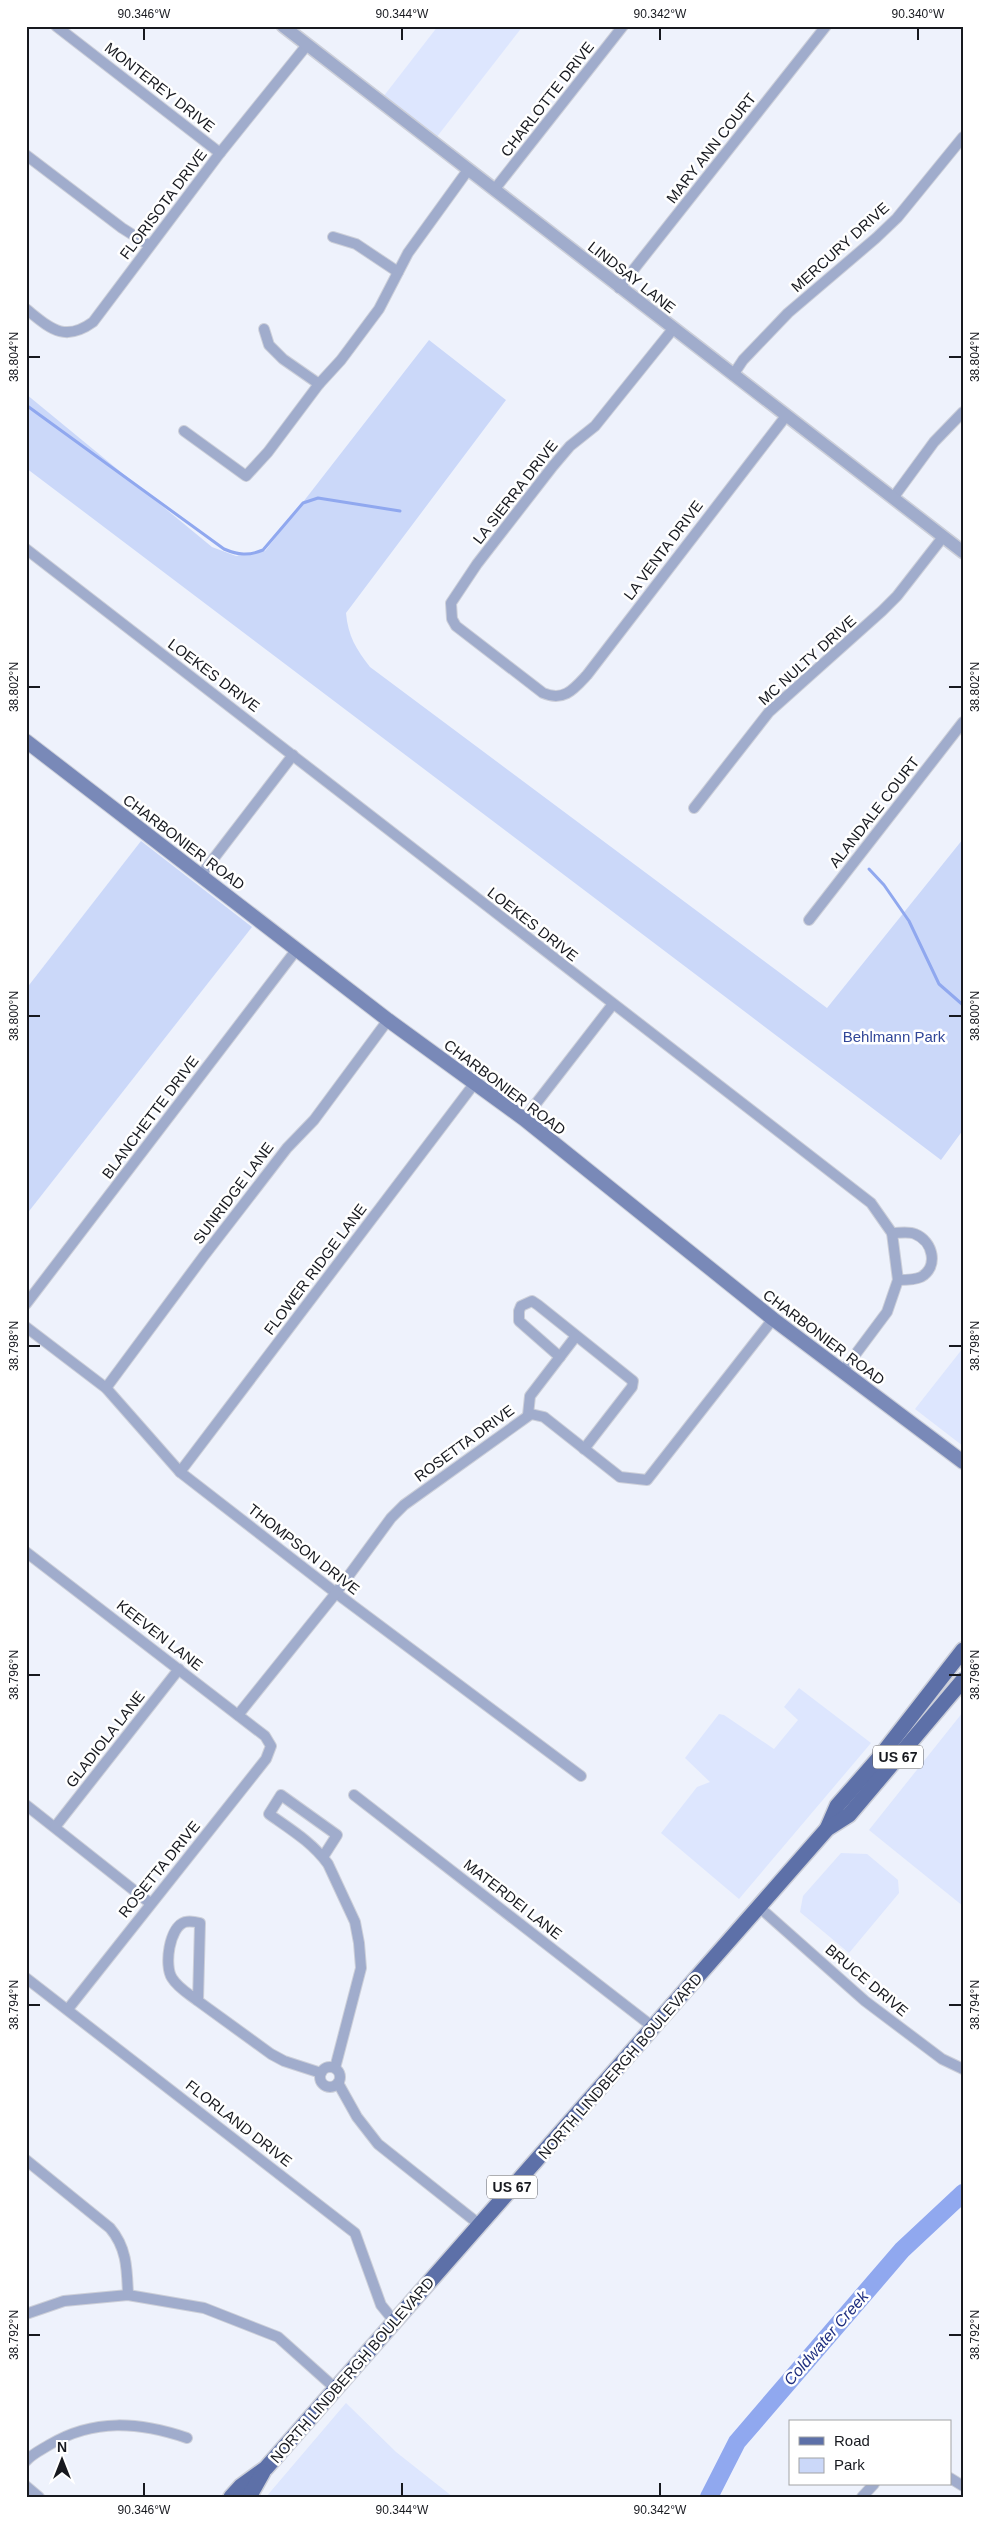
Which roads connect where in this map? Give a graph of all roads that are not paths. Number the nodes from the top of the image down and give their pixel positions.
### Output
1 (56, 26) edge
2 (283, 26) edge
3 (623, 26) edge
4 (826, 26) edge
5 (307, 45) junction
6 (963, 136) edge
7 (220, 153) junction
8 (26, 155) edge
9 (468, 170) junction
10 (494, 190) junction
11 (333, 238) dead end
12 (149, 245) junction
13 (398, 272) junction
14 (619, 288) junction
15 (26, 309) edge
16 (264, 329) dead end
17 (673, 329) junction
18 (733, 375) junction
19 (319, 384) junction
20 (963, 412) edge
21 (786, 416) junction
22 (184, 431) dead end
23 (893, 498) junction
24 (943, 537) junction
25 (26, 549) edge
26 (963, 552) edge
27 (560, 697) joint
28 (963, 722) edge
29 (26, 741) edge
30 (292, 755) junction
31 (694, 808) dead end
32 (201, 875) junction
33 (810, 920) dead end
34 (297, 949) junction
35 (613, 1004) junction
36 (388, 1020) junction
37 (474, 1084) junction
38 (524, 1119) junction
39 (892, 1233) junction
40 (898, 1280) junction
41 (26, 1304) edge
42 (773, 1319) junction
43 (26, 1327) edge
44 (576, 1336) junction
45 (560, 1357) junction
46 (843, 1371) junction
47 (106, 1388) junction
48 (528, 1415) junction
49 (584, 1449) junction
50 (963, 1462) edge
51 (180, 1472) junction
52 (26, 1552) edge
53 (336, 1593) junction
54 (963, 1650) edge
55 (179, 1669) junction
56 (963, 1680) edge
57 (238, 1714) junction
58 (271, 1746) joint
59 (580, 1776) dead end
60 (354, 1795) dead end
61 (26, 1806) edge
62 (56, 1827) junction
63 (827, 1829) junction
64 (323, 1857) junction
65 (150, 1903) junction
66 (758, 1907) junction
67 (26, 1978) edge
68 (198, 2001) junction
69 (68, 2009) junction
70 (653, 2027) junction
71 (335, 2068) junction
72 (963, 2069) edge
73 (321, 2073) junction
74 (338, 2083) junction
75 (26, 2160) edge
76 (480, 2225) junction
77 (128, 2295) junction
78 (26, 2314) edge
79 (394, 2321) junction
80 (335, 2388) junction
81 (187, 2438) dead end
82 (26, 2461) edge
83 (266, 2468) junction
84 (952, 2479) edge
85 (26, 2486) edge
86 (872, 2486) edge
87 (963, 2486) edge
88 (39, 2497) edge
89 (231, 2497) edge
90 (249, 2497) edge
91 (862, 2497) edge

1 - 7 street, MONTEREY DRIVE
2 - 5 street, LINDSAY LANE
3 - 10 street, CHARLOTTE DRIVE
4 - 14 street, MARY ANN COURT
5 - 7 street, FLORISOTA DRIVE
5 - 9 street, LINDSAY LANE
6 - 18 street, MERCURY DRIVE
7 - 12 street, FLORISOTA DRIVE
8 - 12 street
9 - 10 street, LINDSAY LANE
9 - 13 street
10 - 14 street, LINDSAY LANE
11 - 13 street
12 - 15 street, FLORISOTA DRIVE
13 - 19 street
14 - 17 street, LINDSAY LANE
16 - 19 street
17 - 18 street, LINDSAY LANE
17 - 27 street, LA SIERRA DRIVE
18 - 21 street, LINDSAY LANE
19 - 22 street
20 - 23 street
21 - 23 street, LINDSAY LANE
21 - 27 street, LA VENTA DRIVE
23 - 24 street, LINDSAY LANE
24 - 26 street, LINDSAY LANE
24 - 31 street, MC NULTY DRIVE
25 - 30 street, LOEKES DRIVE
28 - 33 street, ALANDALE COURT
29 - 32 main road, CHARBONIER ROAD
30 - 32 street
30 - 35 street, LOEKES DRIVE
32 - 34 main road, CHARBONIER ROAD
34 - 36 main road, CHARBONIER ROAD
34 - 41 street, BLANCHETTE DRIVE
35 - 38 street
35 - 39 street, LOEKES DRIVE
36 - 37 main road, CHARBONIER ROAD
36 - 47 street, SUNRIDGE LANE
37 - 38 main road, CHARBONIER ROAD
37 - 51 street, FLOWER RIDGE LANE
38 - 42 main road, CHARBONIER ROAD
39 - 40 street, LOEKES DRIVE
39 - 40 street
40 - 46 street, LOEKES DRIVE
42 - 46 main road, CHARBONIER ROAD
42 - 49 street, ROSETTA DRIVE
43 - 47 street, THOMPSON DRIVE
44 - 45 street
44 - 45 street
44 - 49 street
45 - 48 street
46 - 50 main road, CHARBONIER ROAD
47 - 51 street, THOMPSON DRIVE
48 - 49 street, ROSETTA DRIVE
48 - 53 street, ROSETTA DRIVE
51 - 53 street, THOMPSON DRIVE
52 - 55 street, KEEVEN LANE
53 - 57 street, ROSETTA DRIVE
53 - 59 street, THOMPSON DRIVE
54 - 63 main road, US 67
55 - 57 street, KEEVEN LANE
55 - 62 street, GLADIOLA LANE
56 - 63 main road, US 67
57 - 58 street, KEEVEN LANE
58 - 65 street, ROSETTA DRIVE
60 - 70 street, MATERDEI LANE
61 - 62 street
62 - 65 street
63 - 66 main road, NORTH LINDBERGH BOULEVARD / US 67
64 - 64 street
64 - 71 street
65 - 69 street, ROSETTA DRIVE
66 - 70 main road, NORTH LINDBERGH BOULEVARD / US 67
66 - 72 street, BRUCE DRIVE
67 - 69 street, FLORLAND DRIVE
68 - 68 street
68 - 73 street
69 - 79 street, FLORLAND DRIVE
70 - 76 main road, NORTH LINDBERGH BOULEVARD / US 67
71 - 73 street
71 - 74 street
73 - 74 street
74 - 76 street
75 - 77 street
76 - 79 main road, NORTH LINDBERGH BOULEVARD / US 67
77 - 78 street
77 - 80 street
79 - 80 main road, NORTH LINDBERGH BOULEVARD / US 67
80 - 83 main road, NORTH LINDBERGH BOULEVARD / US 67
81 - 82 street
83 - 89 main road, NORTH LINDBERGH BOULEVARD / US 67
83 - 90 main road, NORTH LINDBERGH BOULEVARD / US 67
84 - 87 street
85 - 88 street
86 - 91 street

